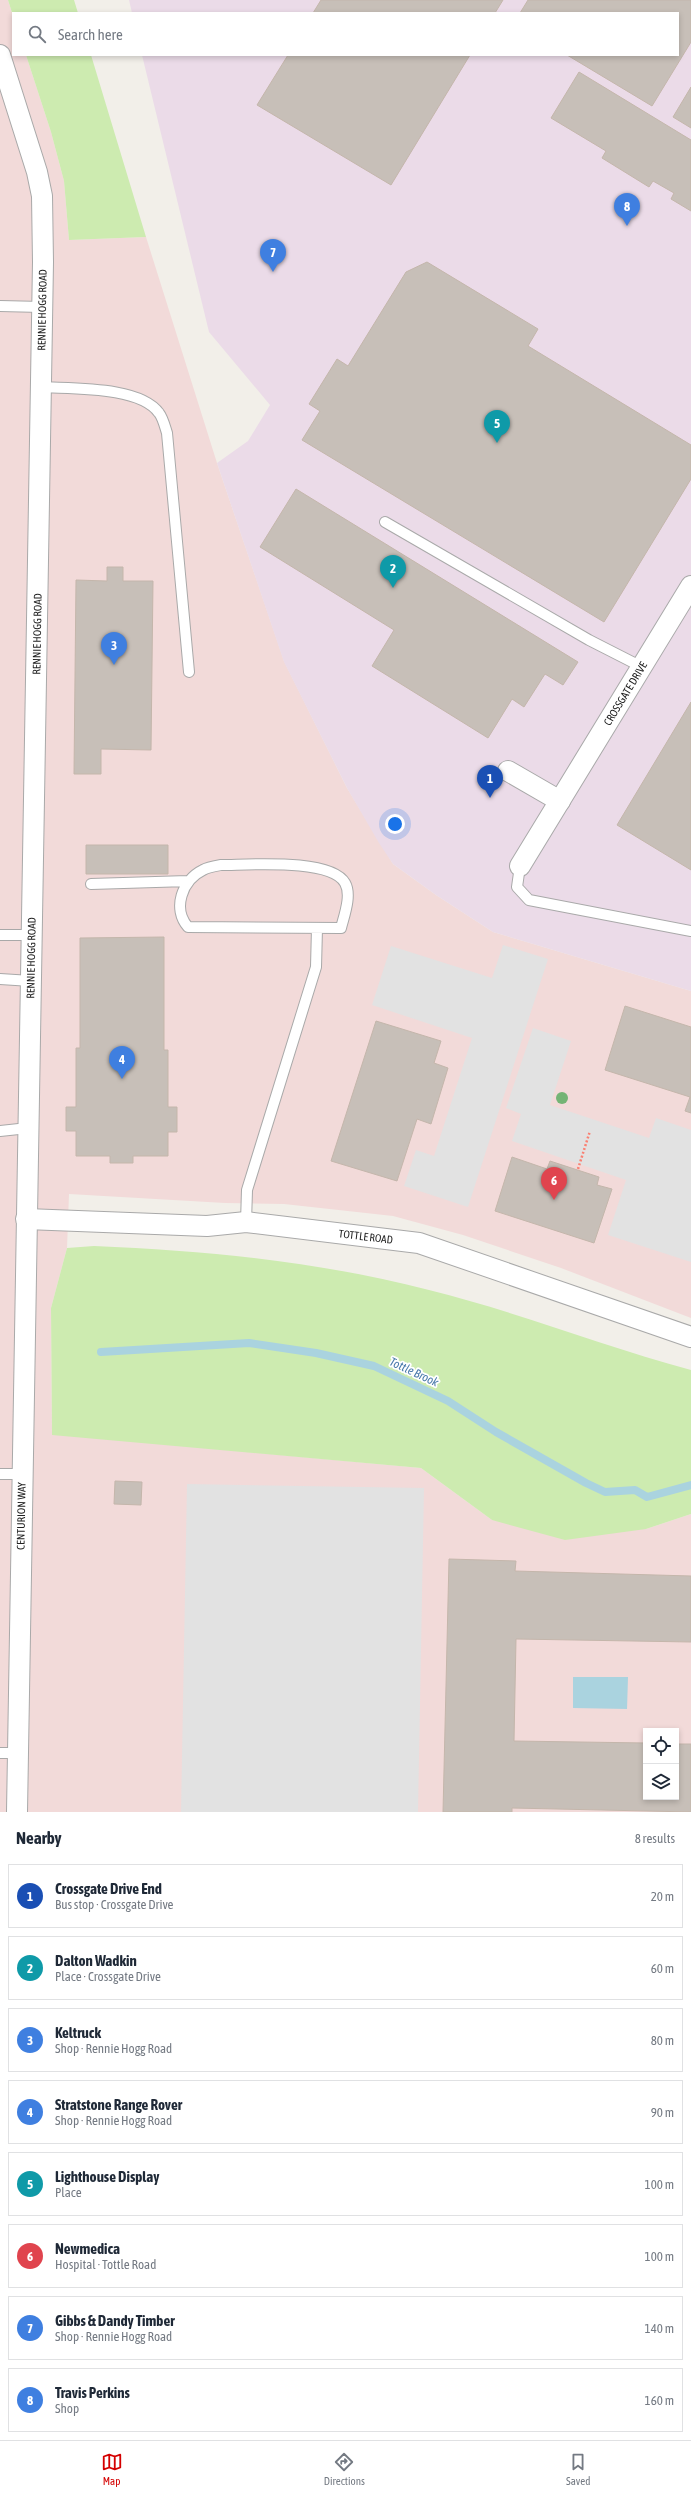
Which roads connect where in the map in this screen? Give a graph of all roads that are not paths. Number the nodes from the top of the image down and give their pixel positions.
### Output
1 (0, 55) edge
2 (3, 74) edge
3 (0, 306) edge
4 (42, 307) junction
5 (41, 387) junction
6 (385, 522) dead end
7 (691, 586) edge
8 (642, 667) junction
9 (188, 672) dead end
10 (508, 771) dead end
11 (560, 801) junction
12 (520, 866) joint
13 (188, 881) junction
14 (91, 884) dead end
15 (318, 928) junction
16 (691, 931) edge
17 (0, 935) edge
18 (32, 935) junction
19 (0, 979) edge
20 (31, 980) junction
21 (28, 1128) junction
22 (0, 1131) edge
23 (26, 1219) junction
24 (246, 1222) junction
25 (691, 1337) edge
26 (0, 1474) edge
27 (22, 1474) junction
28 (9, 1753) edge
29 (17, 1812) edge

1 - 2 street, RENNIE HOGG ROAD
2 - 4 street, RENNIE HOGG ROAD
3 - 4 lane
4 - 5 street, RENNIE HOGG ROAD
5 - 9 lane
5 - 18 street, RENNIE HOGG ROAD
6 - 8 lane
7 - 8 street, CROSSGATE DRIVE
8 - 11 street, CROSSGATE DRIVE
10 - 11 street
11 - 12 street, CROSSGATE DRIVE
12 - 16 lane
13 - 14 lane
13 - 15 lane
13 - 15 lane
15 - 24 lane
17 - 18 lane
18 - 20 street, RENNIE HOGG ROAD
19 - 20 lane
20 - 21 street, RENNIE HOGG ROAD
21 - 22 lane
21 - 23 street, RENNIE HOGG ROAD
23 - 24 street, TOTTLE ROAD
23 - 27 street, CENTURION WAY
24 - 25 street, TOTTLE ROAD
26 - 27 lane
27 - 28 street, CENTURION WAY
28 - 29 street, CENTURION WAY

